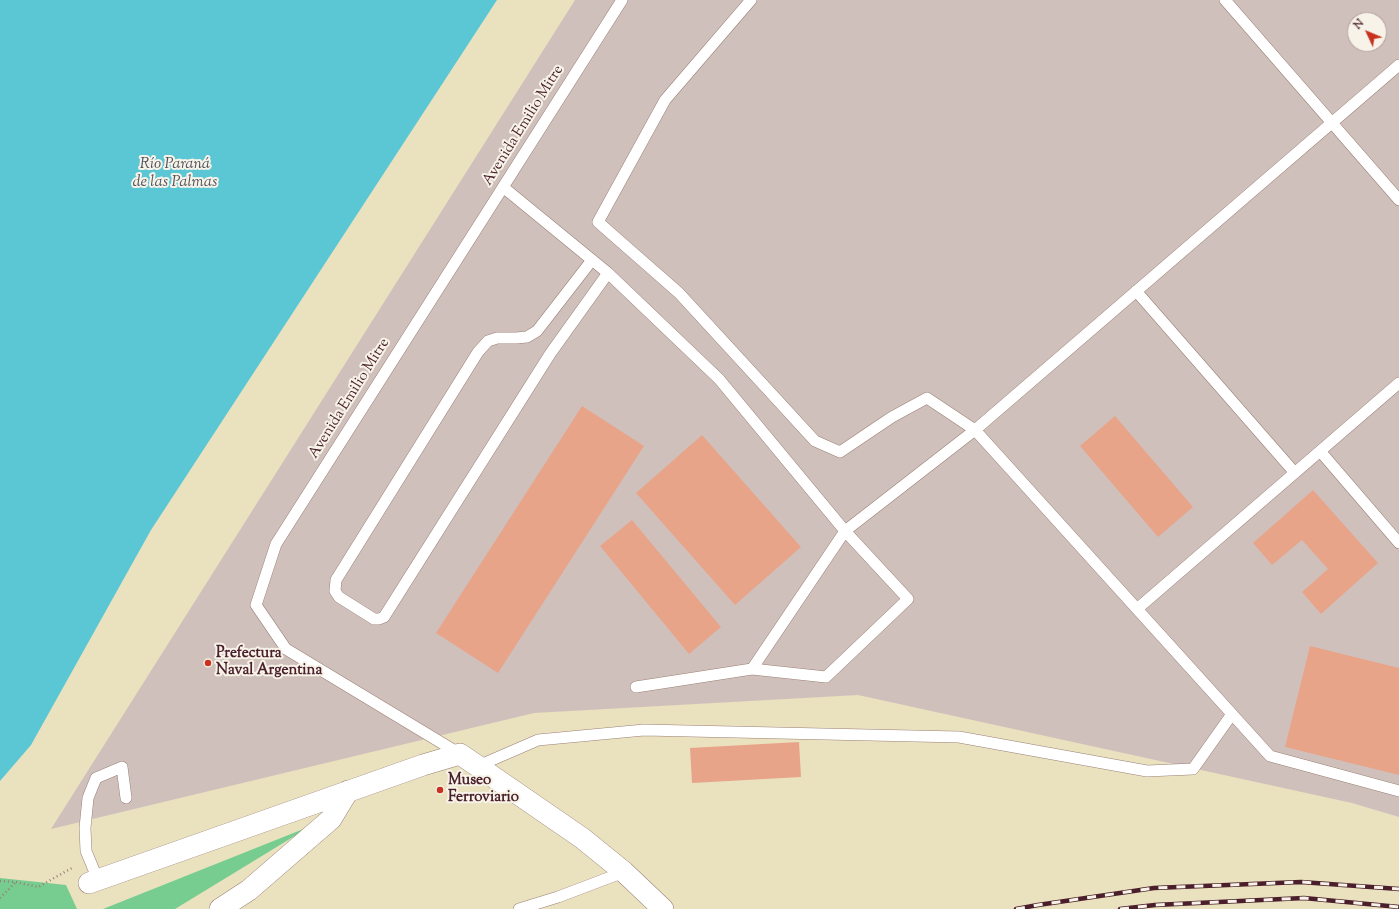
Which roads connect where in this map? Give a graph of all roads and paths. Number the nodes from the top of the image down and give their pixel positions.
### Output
1 (622, 0) edge
2 (751, 0) edge
3 (1225, 0) edge
4 (1399, 65) edge
5 (1331, 123) junction
6 (503, 187) junction
7 (1399, 200) edge
8 (592, 260) junction
9 (608, 273) junction
10 (1136, 291) junction
11 (1399, 383) edge
12 (975, 430) junction
13 (1320, 451) junction
14 (1295, 473) junction
15 (845, 531) junction
16 (1399, 543) edge
17 (1137, 609) junction
18 (752, 669) junction
19 (636, 686) dead end
20 (1232, 714) junction
21 (460, 754) junction
22 (478, 766) junction
23 (348, 791) junction
24 (1399, 791) edge
25 (126, 798) dead end
26 (624, 872) junction
27 (16, 882) dead end
28 (93, 882) joint
29 (0, 898) edge
30 (220, 909) edge
31 (519, 909) edge
32 (663, 909) edge

1 - 6 lane, Avenida Emilio Mitre
2 - 12 lane
3 - 5 lane
4 - 5 lane
5 - 7 lane
5 - 10 lane
6 - 8 lane
6 - 21 lane, Avenida Emilio Mitre
8 - 9 lane
8 - 9 lane
9 - 15 lane
10 - 12 lane
10 - 14 lane
11 - 13 lane
12 - 15 lane
12 - 17 lane
13 - 14 lane
13 - 16 lane
14 - 17 lane
15 - 18 lane
15 - 18 lane
17 - 20 lane
18 - 19 lane
20 - 22 lane
20 - 24 lane
21 - 22 street
21 - 23 street
22 - 26 street
23 - 28 street
23 - 30 street
25 - 28 lane
26 - 31 lane
26 - 32 street
27 - 29 path

